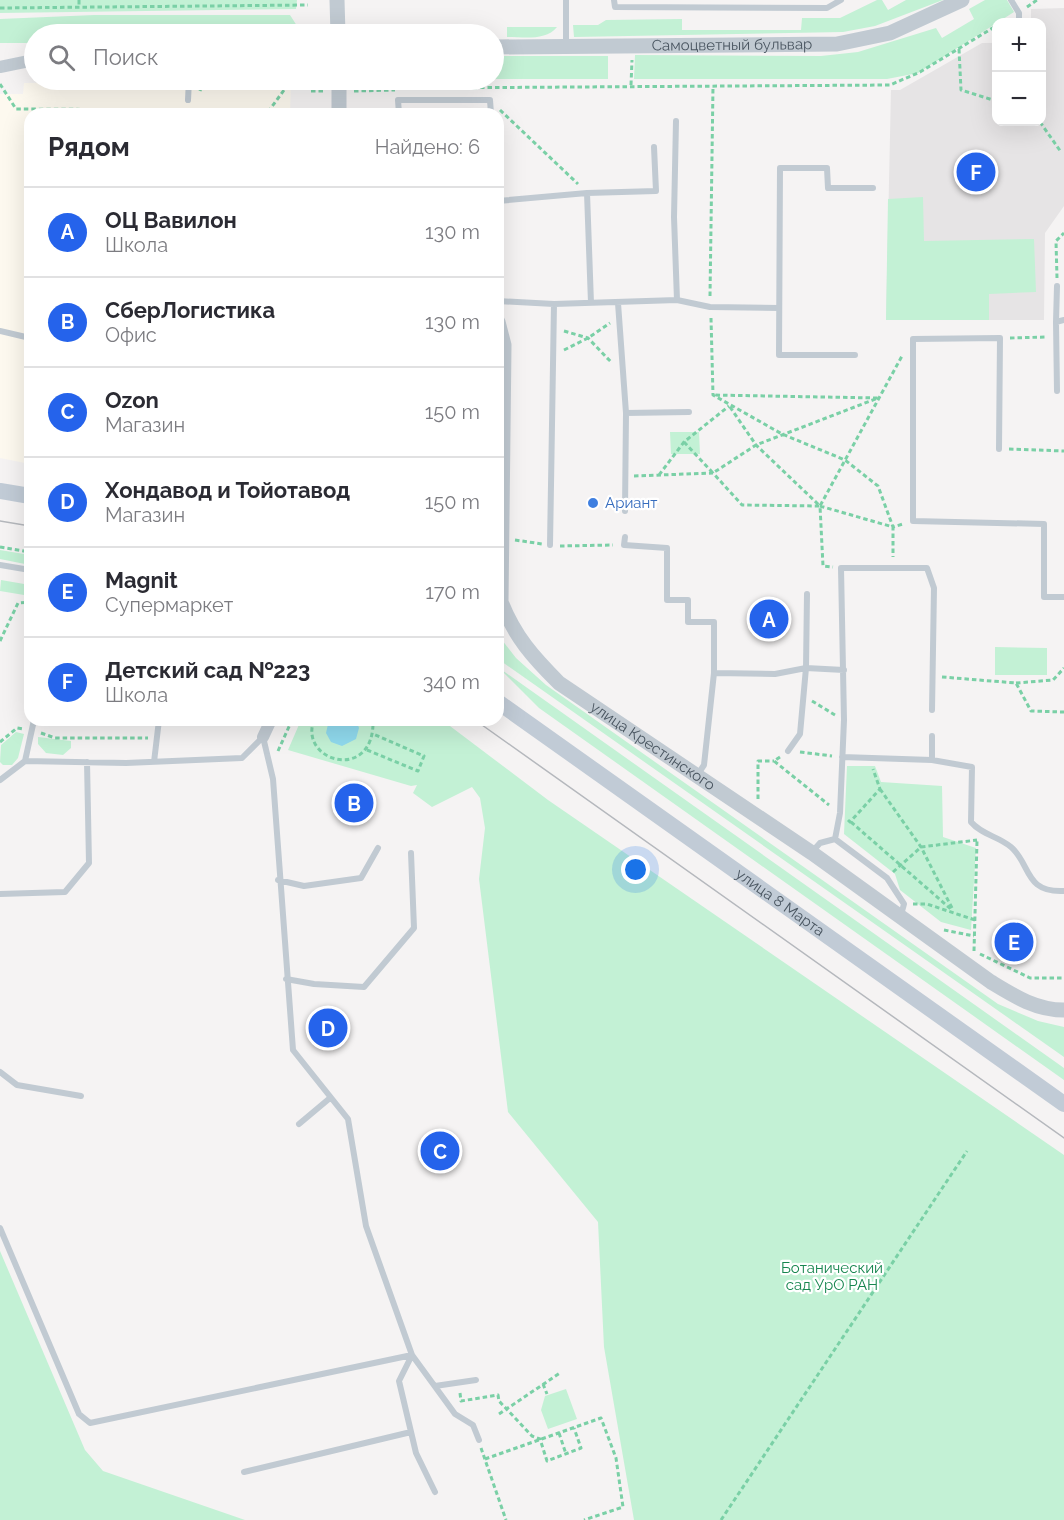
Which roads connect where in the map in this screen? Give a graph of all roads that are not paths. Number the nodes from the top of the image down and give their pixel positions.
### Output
1 (337, 0) edge
2 (566, 0) edge
3 (614, 0) edge
4 (841, 0) edge
5 (962, 0) edge
6 (1011, 0) edge
7 (1019, 18) edge
8 (338, 24) edge
9 (566, 46) junction
10 (504, 47) edge
11 (24, 62) edge
12 (0, 67) edge
13 (188, 90) edge
14 (339, 90) edge
15 (188, 100) dead end
16 (339, 108) edge
17 (399, 108) edge
18 (491, 108) edge
19 (676, 121) dead end
20 (654, 147) dead end
21 (873, 188) dead end
22 (587, 193) junction
23 (504, 200) edge
24 (1057, 286) road end
25 (676, 300) junction
26 (504, 301) edge
27 (591, 303) junction
28 (618, 303) junction
29 (554, 304) junction
30 (779, 308) junction
31 (1064, 320) edge
32 (1056, 322) junction
33 (0, 331) edge
34 (24, 337) edge
35 (855, 355) dead end
36 (1057, 391) dead end
37 (689, 412) dead end
38 (626, 413) junction
39 (999, 448) road end
40 (0, 491) edge
41 (24, 495) edge
42 (625, 511) dead end
43 (625, 537) dead end
44 (550, 545) road end
45 (0, 565) edge
46 (24, 569) edge
47 (807, 594) dead end
48 (1064, 597) edge
49 (504, 609) edge
50 (806, 668) junction
51 (844, 670) junction
52 (714, 673) junction
53 (504, 706) edge
54 (932, 710) dead end
55 (33, 726) edge
56 (158, 726) edge
57 (268, 726) edge
58 (263, 736) junction
59 (932, 736) dead end
60 (788, 751) road end
61 (842, 757) junction
62 (932, 760) junction
63 (26, 761) junction
64 (87, 762) junction
65 (154, 762) junction
66 (696, 777) junction
67 (0, 780) edge
68 (835, 839) junction
69 (378, 848) dead end
70 (812, 853) junction
71 (411, 854) dead end
72 (278, 880) junction
73 (1064, 891) edge
74 (0, 894) edge
75 (900, 917) junction
76 (286, 979) junction
77 (1064, 1010) edge
78 (0, 1072) edge
79 (81, 1096) dead end
80 (330, 1098) junction
81 (1064, 1104) edge
82 (299, 1124) dead end
83 (0, 1228) edge
84 (412, 1355) junction
85 (476, 1380) dead end
86 (435, 1386) junction
87 (411, 1432) junction
88 (479, 1440) dead end
89 (244, 1472) dead end
90 (435, 1492) dead end

1 - 8 street
2 - 9 lane
3 - 4 lane
5 - 9 street, Самоцветный бульвар
6 - 7 lane
9 - 10 street, Самоцветный бульвар
11 - 12 street
13 - 15 lane
14 - 16 street
17 - 18 lane
19 - 25 lane
20 - 22 lane
21 - 30 lane
22 - 23 lane
22 - 27 lane
24 - 32 lane
25 - 28 lane
25 - 30 lane
26 - 29 lane
27 - 28 lane
27 - 29 lane
28 - 38 lane
29 - 44 lane
30 - 35 lane
31 - 32 lane
32 - 36 lane
33 - 34 lane
37 - 38 lane
38 - 42 lane
39 - 48 lane
40 - 41 main road
43 - 52 lane
45 - 46 lane
47 - 50 lane
49 - 66 street, улица Крестинского
50 - 51 lane
50 - 52 lane
50 - 60 lane
51 - 54 lane
51 - 61 lane
52 - 66 lane
53 - 81 main road, улица 8 Марта
55 - 63 lane
56 - 65 lane
57 - 58 street
58 - 65 lane
58 - 72 lane
59 - 62 lane
61 - 62 lane
61 - 68 lane
62 - 73 lane
63 - 64 lane
63 - 67 lane
64 - 65 lane
64 - 74 lane
66 - 70 street, улица Крестинского
68 - 70 lane
68 - 75 lane
69 - 72 lane
70 - 75 street, улица Крестинского
71 - 76 lane
72 - 76 lane
75 - 77 street, улица Крестинского
76 - 80 lane
78 - 79 lane
80 - 82 lane
80 - 84 lane
83 - 84 lane
84 - 86 lane
84 - 87 lane
85 - 86 lane
86 - 88 lane
87 - 89 lane
87 - 90 lane

